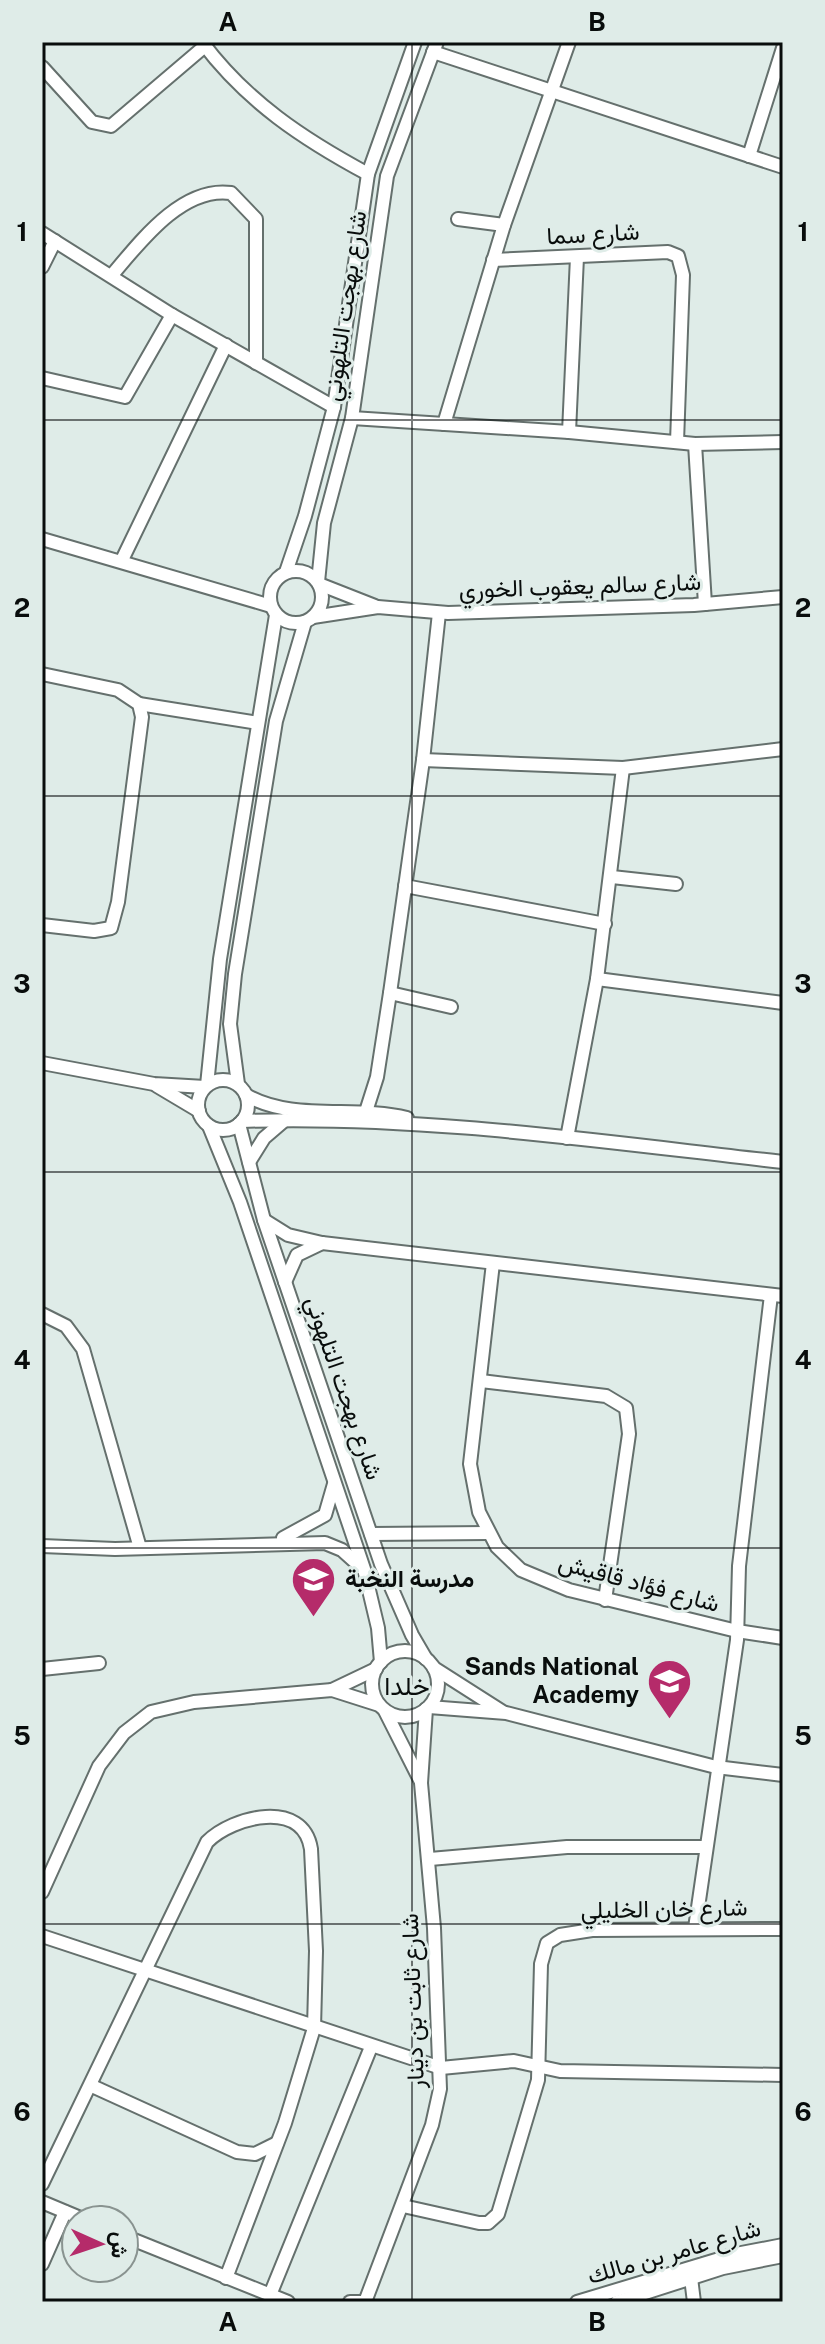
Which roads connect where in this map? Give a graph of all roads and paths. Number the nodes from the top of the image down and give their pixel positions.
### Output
1 (415, 42) edge
2 (569, 42) edge
3 (204, 44) edge
4 (435, 47) edge
5 (783, 48) edge
6 (42, 67) edge
7 (552, 88) junction
8 (749, 156) junction
9 (783, 167) edge
10 (368, 174) junction
11 (458, 219) dead end
12 (504, 225) junction
13 (42, 233) edge
14 (55, 241) junction
15 (577, 257) junction
16 (493, 260) junction
17 (42, 267) edge
18 (112, 275) junction
19 (172, 315) junction
20 (226, 345) junction
21 (256, 363) junction
22 (42, 378) edge
23 (334, 407) junction
24 (352, 418) junction
25 (444, 424) junction
26 (569, 432) junction
27 (677, 442) junction
28 (783, 442) edge
29 (695, 444) junction
30 (42, 539) edge
31 (122, 560) junction
32 (286, 572) junction
33 (318, 583) junction
34 (783, 597) edge
35 (705, 604) junction
36 (378, 607) junction
37 (274, 611) junction
38 (439, 613) junction
39 (309, 620) junction
40 (42, 674) edge
41 (139, 704) junction
42 (258, 723) junction
43 (783, 749) edge
44 (423, 760) junction
45 (623, 768) junction
46 (612, 877) junction
47 (676, 884) dead end
48 (405, 886) junction
49 (605, 924) junction
50 (42, 925) edge
51 (597, 979) junction
52 (390, 993) junction
53 (783, 1003) edge
54 (451, 1007) dead end
55 (42, 1063) edge
56 (377, 1077) junction
57 (154, 1084) junction
58 (206, 1086) junction
59 (242, 1089) junction
60 (199, 1111) junction
61 (363, 1116) junction
62 (380, 1117) junction
63 (285, 1120) junction
64 (240, 1123) junction
65 (209, 1126) junction
66 (567, 1138) junction
67 (249, 1162) junction
68 (783, 1162) edge
69 (264, 1220) junction
70 (322, 1243) junction
71 (493, 1263) junction
72 (285, 1283) junction
73 (777, 1295) edge
74 (42, 1314) edge
75 (481, 1381) junction
76 (335, 1479) junction
77 (488, 1533) junction
78 (371, 1534) junction
79 (272, 1542) junction
80 (42, 1546) edge
81 (140, 1548) junction
82 (364, 1569) junction
83 (605, 1600) junction
84 (737, 1631) junction
85 (783, 1638) edge
86 (99, 1663) dead end
87 (430, 1663) junction
88 (378, 1665) junction
89 (44, 1673) edge
90 (332, 1690) junction
91 (382, 1708) junction
92 (428, 1708) junction
93 (506, 1713) junction
94 (716, 1767) junction
95 (783, 1775) edge
96 (421, 1783) junction
97 (705, 1847) junction
98 (430, 1859) junction
99 (42, 1892) edge
100 (695, 1928) junction
101 (783, 1929) edge
102 (42, 1936) edge
103 (146, 1972) junction
104 (314, 2028) junction
105 (371, 2047) junction
106 (541, 2066) junction
107 (441, 2068) junction
108 (783, 2075) edge
109 (92, 2086) junction
110 (277, 2143) junction
111 (42, 2184) edge
112 (403, 2206) junction
113 (60, 2223) edge
114 (140, 2243) edge
115 (783, 2245) edge
116 (783, 2256) edge
117 (42, 2264) edge
118 (226, 2278) junction
119 (691, 2278) junction
120 (270, 2295) junction
121 (288, 2302) edge
122 (350, 2302) edge
123 (365, 2302) edge
124 (577, 2302) edge
125 (617, 2302) edge
126 (694, 2302) edge

1 - 10 street, شارع بهجت التلهوني
2 - 7 street
3 - 6 street
3 - 10 street
4 - 7 street
4 - 24 street, شارع بهجت التلهوني
5 - 8 street
7 - 8 street
7 - 12 street
8 - 9 street
10 - 23 street, شارع بهجت التلهوني
11 - 12 street
12 - 16 street
13 - 14 street
14 - 17 street
14 - 18 street
15 - 16 street, شارع سما
15 - 26 street
15 - 27 street, شارع سما
16 - 25 street
18 - 19 street
18 - 21 street
19 - 20 street
19 - 22 street
20 - 21 street
20 - 31 street
21 - 23 street
23 - 32 street, شارع بهجت التلهوني
24 - 25 street
24 - 33 street, شارع بهجت التلهوني
25 - 26 street
26 - 27 street
27 - 29 street
28 - 29 street
29 - 35 street
30 - 31 street
31 - 37 street
32 - 33 street
32 - 37 street
33 - 36 street, شارع سالم يعقوب الخوري
33 - 39 street
34 - 35 street, شارع سالم يعقوب الخوري
35 - 38 street, شارع سالم يعقوب الخوري
36 - 38 street, شارع سالم يعقوب الخوري
36 - 39 street, شارع سالم يعقوب الخوري
37 - 39 street
37 - 42 street
38 - 44 street
39 - 59 street
40 - 41 street
41 - 42 street
41 - 50 street
42 - 58 street
43 - 45 street
44 - 45 street
44 - 48 street
45 - 46 street
46 - 47 street
46 - 49 street
48 - 49 street
48 - 52 street
49 - 51 street
51 - 53 street
51 - 66 street
52 - 54 street
52 - 56 street
55 - 57 street
56 - 61 street
56 - 62 street
57 - 58 street
57 - 60 street
58 - 59 street
58 - 60 street
59 - 61 street
59 - 64 street
60 - 65 street
61 - 62 street
61 - 63 street
62 - 66 street
63 - 64 street
63 - 67 street
64 - 65 street
64 - 67 street, شارع بهجت التلهوني
65 - 76 street, شارع بهجت التلهوني
66 - 68 street
67 - 69 street, شارع بهجت التلهوني
69 - 70 street
69 - 72 street, شارع بهجت التلهوني
70 - 71 street
70 - 72 street
71 - 73 street
71 - 75 street, شارع فؤاد قاقيش
72 - 78 street, شارع بهجت التلهوني
73 - 84 street
74 - 81 street
75 - 77 street, شارع فؤاد قاقيش
75 - 83 street
76 - 79 street
76 - 82 street, شارع بهجت التلهوني
77 - 78 street
77 - 83 street, شارع فؤاد قاقيش
78 - 87 street, شارع بهجت التلهوني
79 - 81 street
79 - 82 street
80 - 81 street
82 - 88 street, شارع بهجت التلهوني
83 - 84 street, شارع فؤاد قاقيش
84 - 85 street, شارع فؤاد قاقيش
84 - 94 street
86 - 89 street
87 - 88 street
87 - 92 street
87 - 93 street
88 - 90 street
88 - 91 street
90 - 91 street
90 - 99 street
91 - 92 street
91 - 96 street, شارع ثابت بن دينار
92 - 93 street
92 - 96 street, شارع ثابت بن دينار
93 - 94 street
94 - 95 street
94 - 97 street
96 - 98 street, شارع ثابت بن دينار
97 - 98 street
97 - 100 street
98 - 107 street, شارع ثابت بن دينار
100 - 101 street, شارع خان الخليلي
100 - 106 street, شارع خان الخليلي
102 - 103 street
103 - 104 street
103 - 104 street
103 - 109 street
104 - 105 street
104 - 110 street
105 - 107 street
105 - 120 street
106 - 107 street
106 - 108 street
106 - 112 street, شارع خان الخليلي
107 - 112 street, شارع ثابت بن دينار
109 - 110 street
109 - 111 street
110 - 118 street
112 - 123 street, شارع ثابت بن دينار
113 - 117 street
114 - 118 street
115 - 124 street, شارع عامر بن مالك
116 - 119 street, شارع عامر بن مالك
118 - 120 street
119 - 125 street, شارع عامر بن مالك
119 - 126 street
120 - 121 street
122 - 123 street

